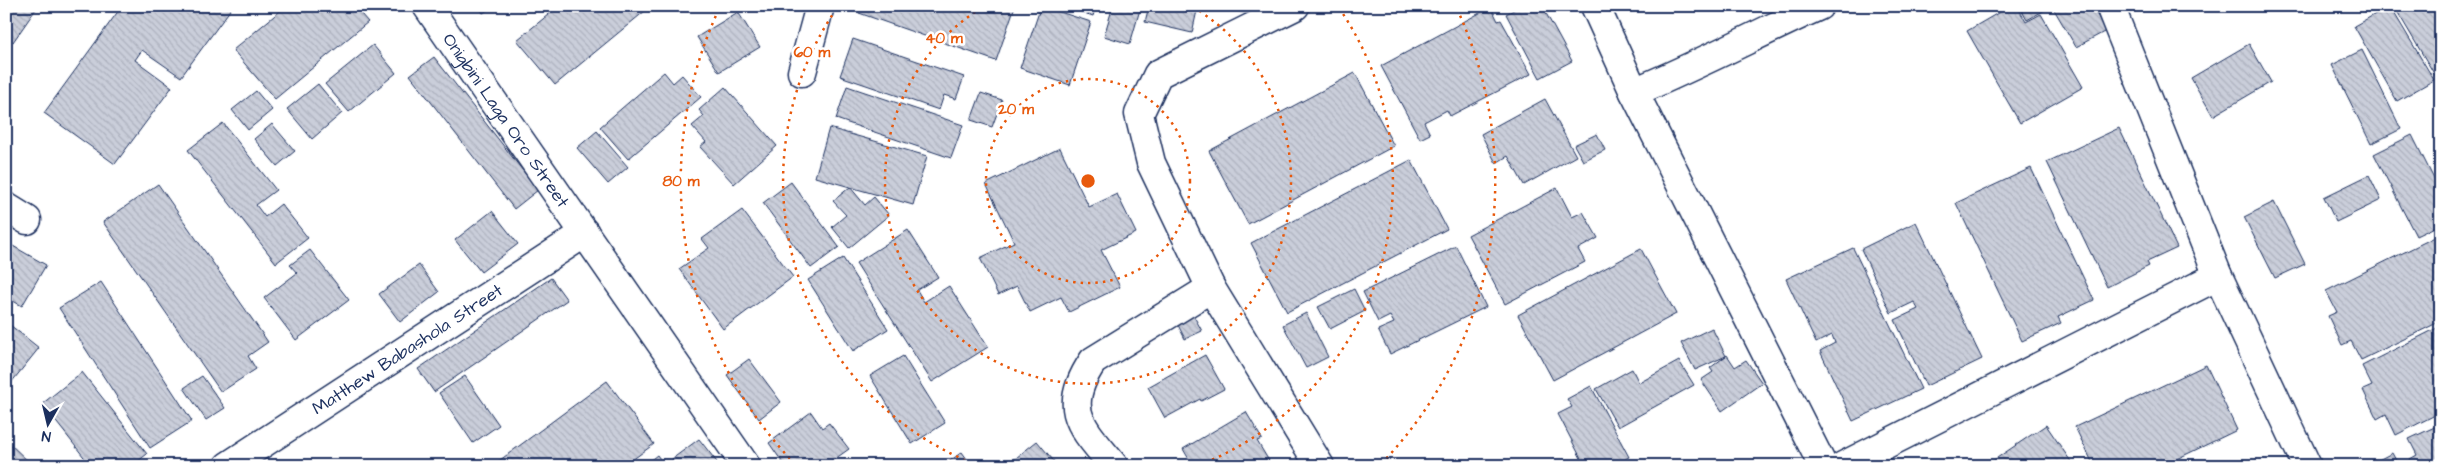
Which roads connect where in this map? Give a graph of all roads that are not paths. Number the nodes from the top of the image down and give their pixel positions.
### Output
1 (427, 6) edge
2 (820, 6) edge
3 (1295, 6) edge
4 (1596, 6) edge
5 (1819, 6) edge
6 (2110, 6) edge
7 (802, 72) dead end
8 (1634, 92) junction
9 (585, 233) junction
10 (2218, 276) junction
11 (1211, 288) junction
12 (228, 466) edge
13 (746, 466) edge
14 (1114, 466) edge
15 (1320, 466) edge
16 (1823, 466) edge
17 (1843, 466) edge
18 (2307, 466) edge

1 - 9 street, Onigbini Laga Oro Street
2 - 7 street
3 - 11 street
4 - 8 street
5 - 8 street
6 - 10 street
8 - 16 street
9 - 12 street, Matthew Babashola Street
9 - 13 street, Onigbini Laga Oro Street
10 - 17 street
10 - 18 street
11 - 14 street
11 - 15 street

